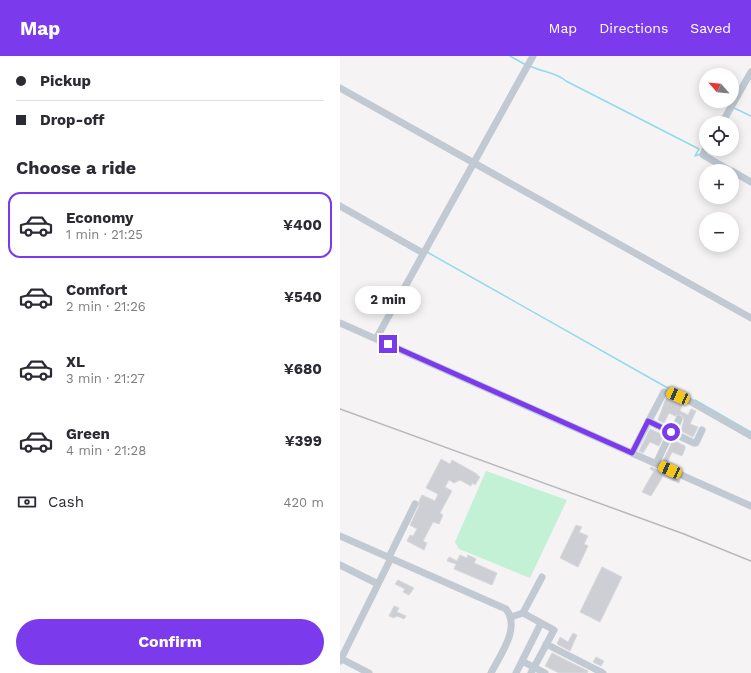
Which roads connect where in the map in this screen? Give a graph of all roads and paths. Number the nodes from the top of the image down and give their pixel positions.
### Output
1 (533, 56) edge
2 (751, 72) edge
3 (340, 88) edge
4 (726, 116) edge
5 (705, 156) edge
6 (475, 162) junction
7 (719, 164) edge
8 (739, 175) edge
9 (751, 182) edge
10 (340, 206) edge
11 (423, 253) junction
12 (751, 318) edge
13 (340, 323) edge
14 (376, 338) junction
15 (679, 419) dead end
16 (648, 421) junction
17 (702, 430) dead end
18 (672, 433) junction
19 (751, 436) edge
20 (632, 453) junction
21 (656, 464) junction
22 (415, 504) dead end
23 (751, 506) edge
24 (340, 536) edge
25 (390, 557) junction
26 (340, 565) edge
27 (542, 576) dead end
28 (378, 584) junction
29 (523, 613) junction
30 (511, 617) junction
31 (541, 623) junction
32 (546, 644) junction
33 (340, 659) edge
34 (522, 661) junction
35 (533, 670) edge
36 (369, 673) edge
37 (491, 673) edge
38 (516, 673) edge
39 (545, 673) edge
40 (603, 673) edge

1 - 6 street
2 - 4 street
3 - 6 street
5 - 7 street
6 - 11 street
6 - 12 street
8 - 9 street
10 - 11 street
11 - 14 street
13 - 14 street
14 - 20 street
15 - 18 street
16 - 18 street
16 - 19 street
16 - 20 street
17 - 18 street
18 - 21 street
20 - 21 street
21 - 23 street
22 - 25 street
24 - 25 street
25 - 28 street
25 - 30 street
26 - 28 street
27 - 29 street
28 - 33 street
29 - 30 street
29 - 31 street
30 - 37 street
31 - 32 street
31 - 34 street
32 - 35 street
32 - 40 street
33 - 36 street
34 - 35 street
34 - 38 street
35 - 39 street

